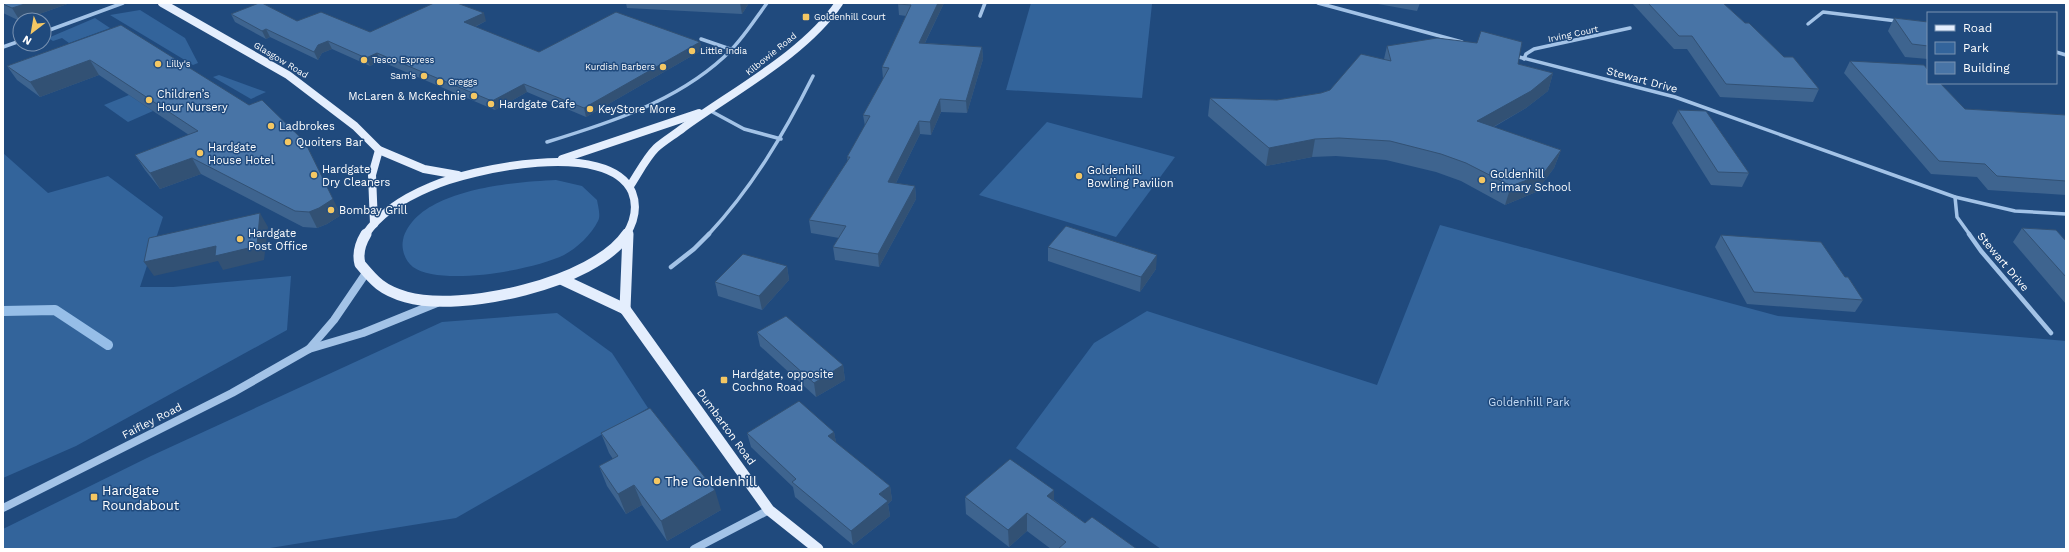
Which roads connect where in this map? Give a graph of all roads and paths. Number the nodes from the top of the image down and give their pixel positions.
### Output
1 (123, 3) edge
2 (162, 3) edge
3 (767, 3) edge
4 (839, 3) edge
5 (985, 3) edge
6 (1321, 3) edge
7 (980, 16) dead end
8 (1898, 21) edge
9 (1808, 24) dead end
10 (1630, 28) dead end
11 (52, 29) edge
12 (701, 39) dead end
13 (1464, 42) edge
14 (730, 49) junction
15 (1509, 55) edge
16 (1524, 59) junction
17 (813, 76) dead end
18 (708, 110) junction
19 (781, 139) junction
20 (548, 142) dead end
21 (379, 150) junction
22 (557, 161) junction
23 (460, 175) junction
24 (630, 186) junction
25 (1955, 197) junction
26 (2066, 214) edge
27 (374, 224) junction
28 (628, 233) junction
29 (671, 268) dead end
30 (366, 273) junction
31 (561, 280) junction
32 (443, 301) junction
33 (626, 309) junction
34 (2051, 333) dead end
35 (309, 349) junction
36 (3, 508) edge
37 (769, 510) junction
38 (694, 549) edge
39 (818, 549) edge

1 - 11 street
2 - 21 main road, Glasgow Road
3 - 14 street
4 - 18 main road, Kilbowie Road
5 - 7 street
6 - 13 street
8 - 9 street
10 - 16 street, Irving Court
12 - 14 street
14 - 20 street
15 - 16 street, Stewart Drive
16 - 25 street, Stewart Drive
17 - 19 street
18 - 19 street
18 - 22 main road, Kilbowie Road
18 - 24 main road, Kilbowie Road
19 - 29 street
21 - 23 main road, Glasgow Road
21 - 27 main road
22 - 23 main road
22 - 24 main road
23 - 27 main road
24 - 28 main road
25 - 26 street, Stewart Drive
25 - 34 street, Stewart Drive
27 - 30 main road
28 - 31 main road
28 - 33 main road
30 - 32 main road
30 - 35 street, Faifley Road
31 - 32 main road
31 - 33 main road
32 - 35 street, Faifley Road
33 - 37 main road, Dumbarton Road
35 - 36 street, Faifley Road
37 - 38 street
37 - 39 main road, Dumbarton Road

